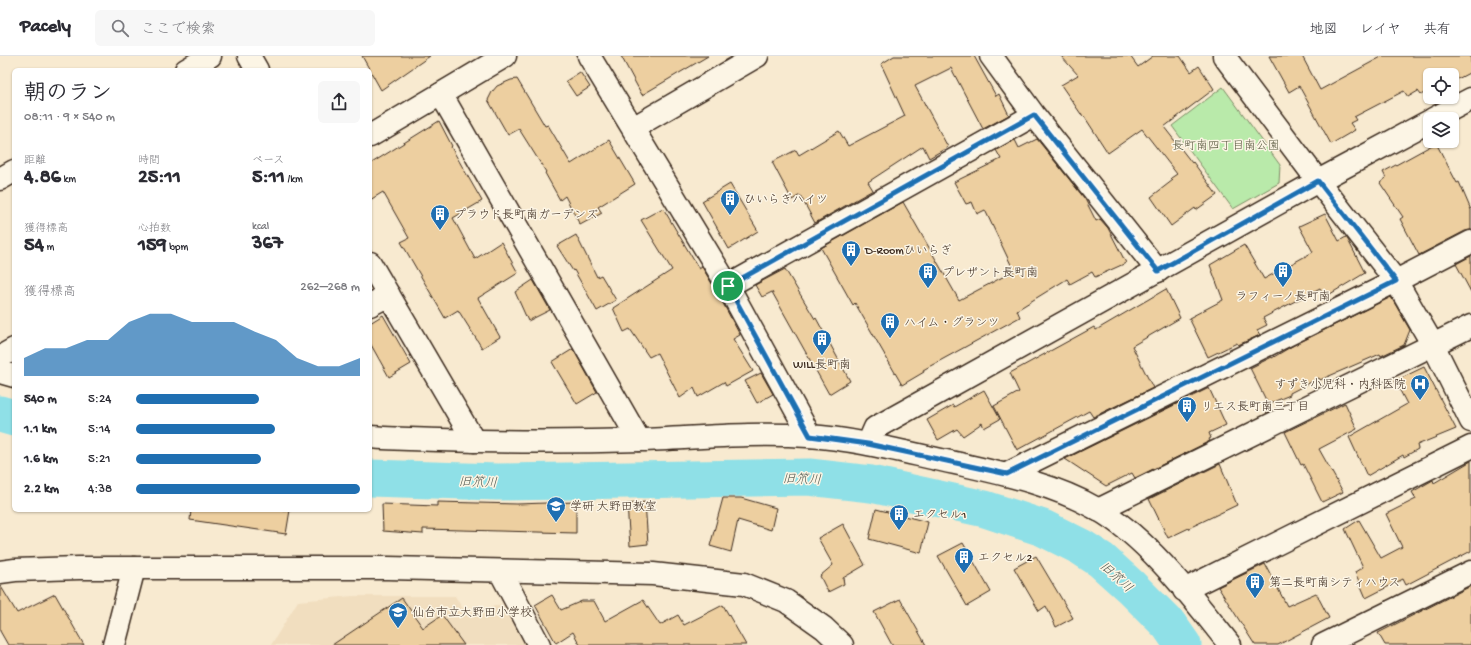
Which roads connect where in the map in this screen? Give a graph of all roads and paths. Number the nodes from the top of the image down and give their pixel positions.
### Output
1 (210, 56) edge
2 (249, 56) edge
3 (505, 56) edge
4 (589, 56) edge
5 (756, 56) edge
6 (991, 56) edge
7 (1227, 57) edge
8 (189, 68) edge
9 (256, 68) edge
10 (441, 94) junction
11 (1471, 99) edge
12 (1446, 112) edge
13 (1034, 115) junction
14 (1423, 125) edge
15 (633, 128) junction
16 (372, 135) edge
17 (12, 172) edge
18 (0, 179) edge
19 (1318, 181) junction
20 (1471, 242) edge
21 (372, 266) edge
22 (1158, 271) junction
23 (1396, 281) junction
24 (728, 286) junction
25 (389, 294) junction
26 (372, 304) edge
27 (1471, 326) edge
28 (1433, 345) junction
29 (12, 350) edge
30 (0, 357) edge
31 (0, 372) edge
32 (12, 375) edge
33 (1471, 422) edge
34 (810, 436) junction
35 (372, 437) edge
36 (640, 440) junction
37 (474, 441) junction
38 (868, 444) junction
39 (1471, 447) edge
40 (1007, 474) junction
41 (1098, 510) junction
42 (134, 568) junction
43 (500, 570) junction
44 (0, 572) edge
45 (1471, 572) edge
46 (1184, 590) junction
47 (114, 645) edge
48 (539, 645) edge
49 (842, 645) edge
50 (1230, 645) edge
51 (1323, 645) edge

1 - 8 street
2 - 9 street
3 - 10 street
4 - 15 street
5 - 15 street
6 - 13 street
7 - 19 street
10 - 16 street
10 - 36 street
11 - 12 street
13 - 22 street
13 - 24 street
14 - 19 street
15 - 24 street
17 - 18 street
19 - 22 street
19 - 23 street
20 - 23 street
21 - 25 street
22 - 38 street
23 - 28 street
23 - 40 street
24 - 34 street
25 - 26 street
25 - 37 street
27 - 28 street
28 - 33 street
28 - 41 street
29 - 30 street
31 - 32 street
34 - 36 street
34 - 38 street
35 - 37 street
36 - 37 street
38 - 40 street
39 - 46 street
40 - 41 street
41 - 46 street
42 - 43 street
42 - 44 street
42 - 47 street
43 - 48 street
43 - 49 street
45 - 51 street
46 - 50 street

